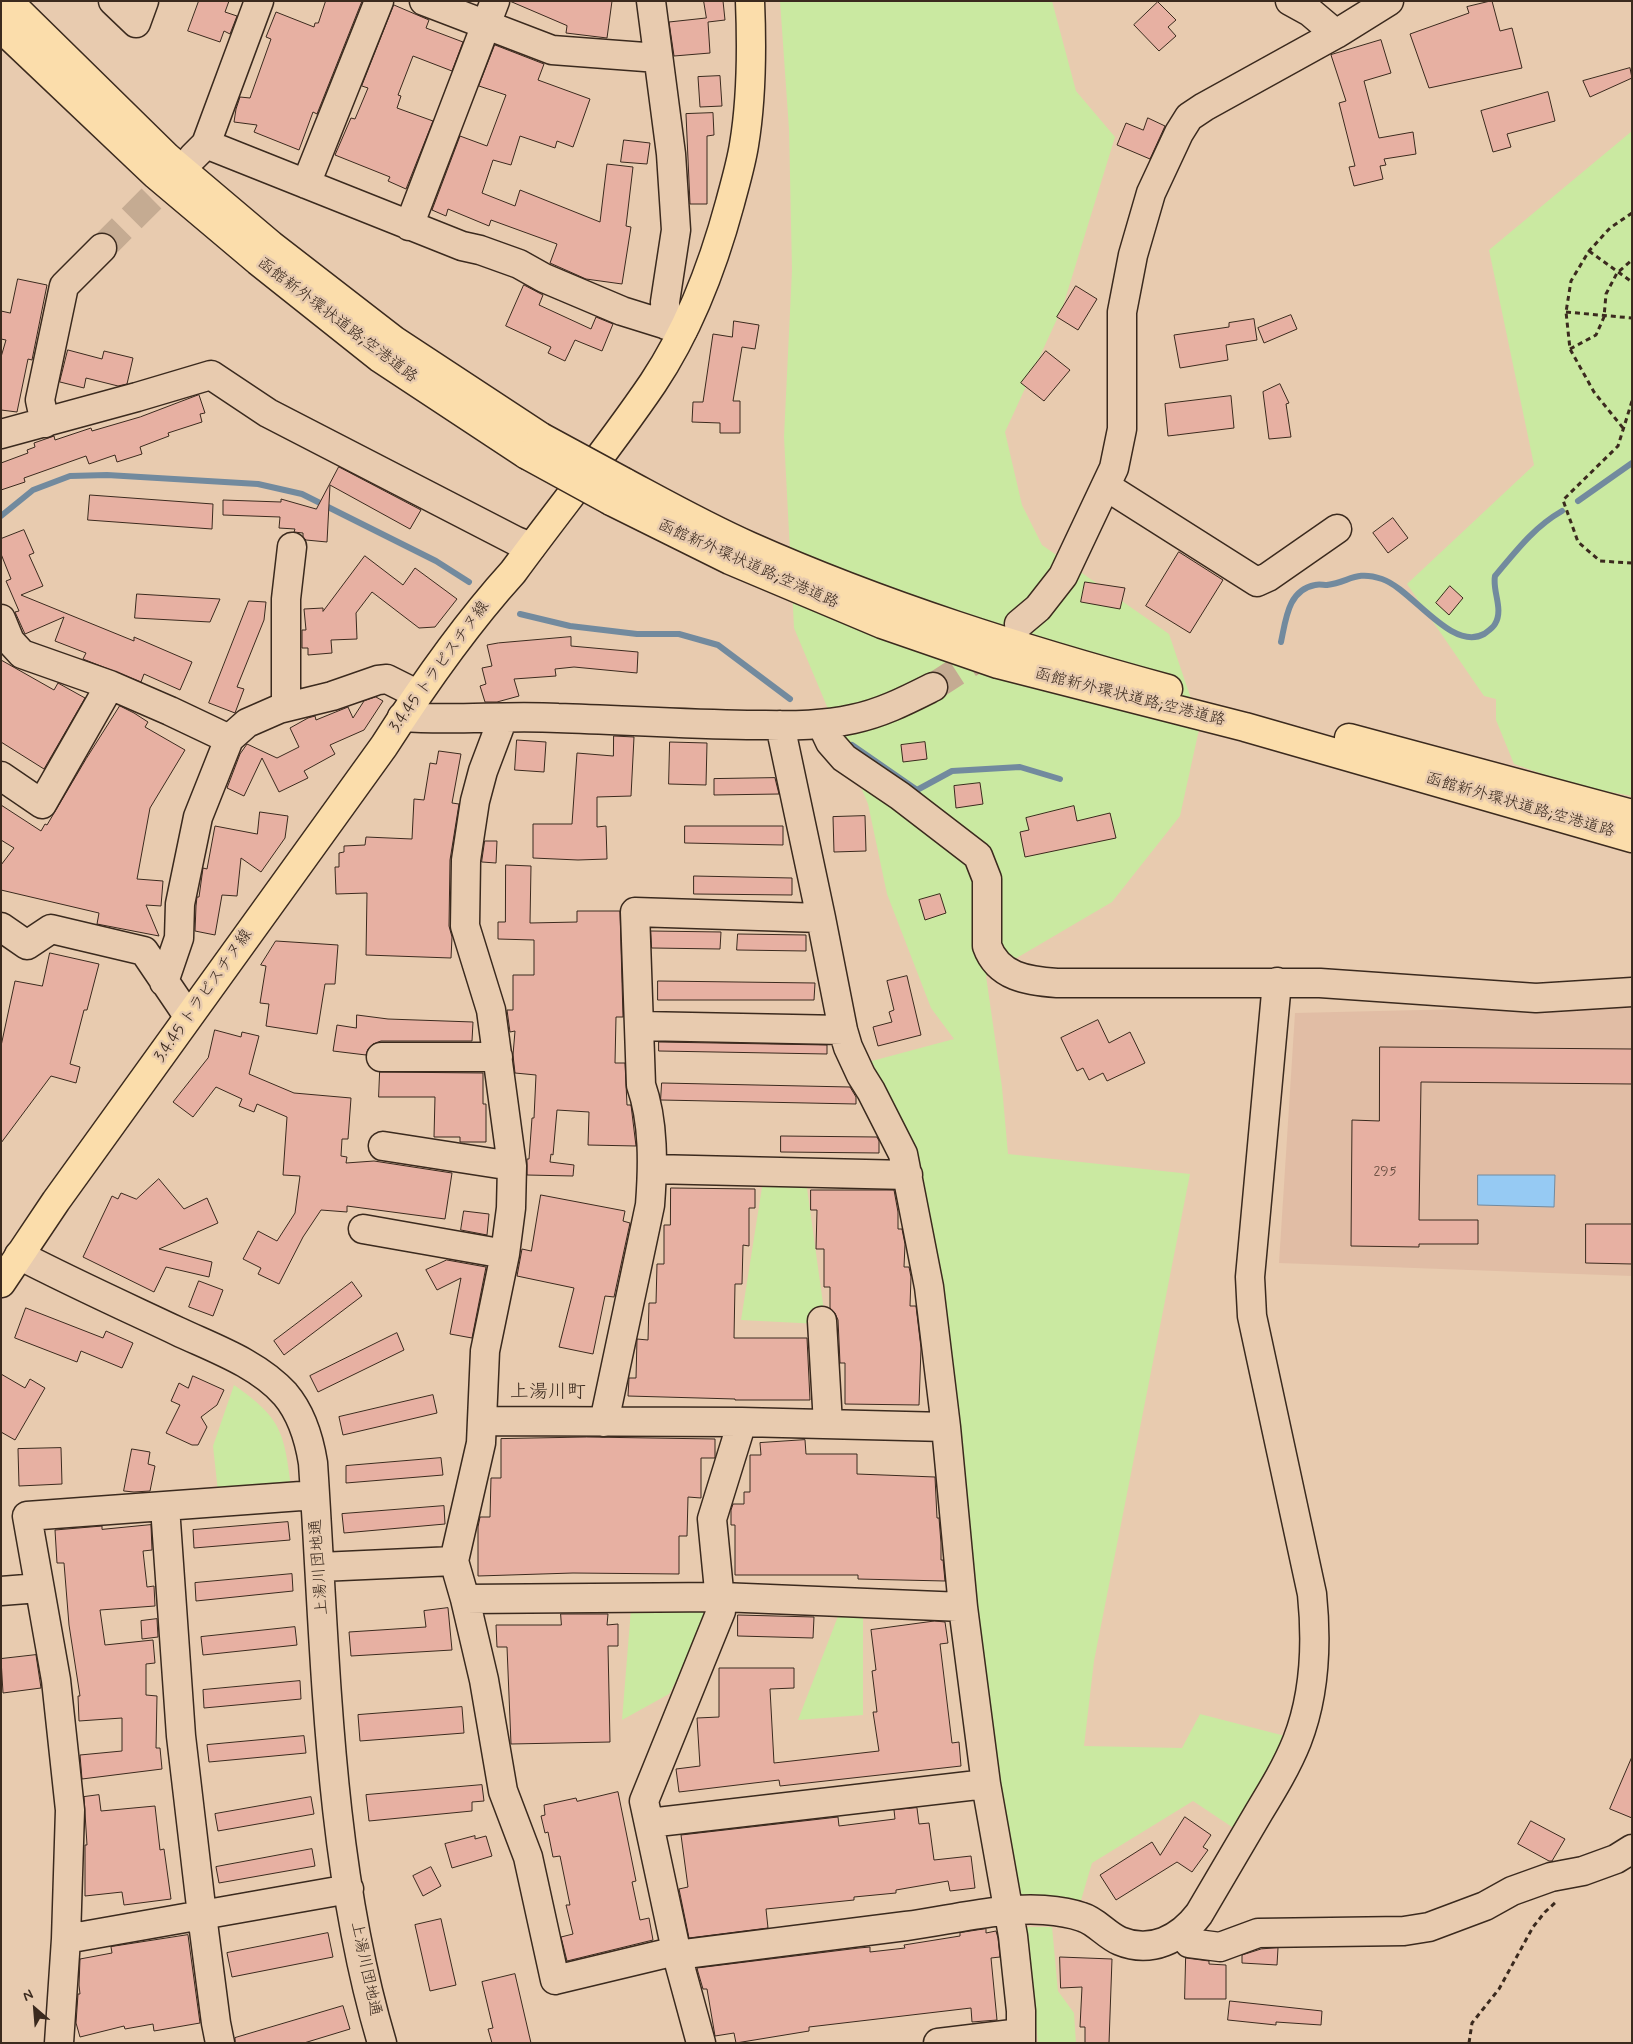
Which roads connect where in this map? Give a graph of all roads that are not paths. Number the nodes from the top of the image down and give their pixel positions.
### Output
1 (8, 1) edge
2 (114, 1) edge
3 (144, 1) edge
4 (259, 1) edge
5 (379, 1) edge
6 (424, 1) edge
7 (651, 1) edge
8 (750, 1) edge
9 (1290, 1) edge
10 (1389, 1) edge
11 (491, 13) edge
12 (1, 28) edge
13 (1336, 34) junction
14 (658, 58) junction
15 (306, 184) junction
16 (410, 226) junction
17 (102, 248) tunnel mouth
18 (675, 327) junction
19 (45, 423) junction
20 (1, 434) edge
21 (534, 446) junction
22 (617, 492) junction
23 (1115, 492) dead end
24 (1337, 529) dead end
25 (292, 547) dead end
26 (531, 547) junction
27 (1, 619) edge
28 (1019, 624) tunnel mouth
29 (110, 685) junction
30 (933, 687) tunnel mouth
31 (417, 694) junction
32 (286, 706) junction
33 (402, 717) junction
34 (503, 718) junction
35 (780, 725) junction
36 (822, 725) junction
37 (229, 739) junction
38 (1, 776) edge
39 (1632, 814) edge
40 (1632, 838) edge
41 (821, 918) junction
42 (1, 927) edge
43 (164, 982) junction
44 (1277, 982) junction
45 (1632, 992) edge
46 (188, 1016) junction
47 (640, 1026) junction
48 (842, 1030) junction
49 (381, 1057) dead end
50 (498, 1057) junction
51 (383, 1146) dead end
52 (512, 1166) junction
53 (652, 1170) junction
54 (908, 1175) junction
55 (363, 1229) dead end
56 (505, 1254) junction
57 (19, 1255) junction
58 (1, 1283) edge
59 (822, 1321) dead end
60 (482, 1421) junction
61 (604, 1422) junction
62 (742, 1422) junction
63 (828, 1424) junction
64 (946, 1427) junction
65 (315, 1496) junction
66 (166, 1507) junction
67 (454, 1561) junction
68 (320, 1567) junction
69 (39, 1588) junction
70 (1, 1592) edge
71 (721, 1597) junction
72 (465, 1599) junction
73 (963, 1607) junction
74 (986, 1784) junction
75 (649, 1822) junction
76 (1632, 1850) edge
77 (348, 1889) junction
78 (1008, 1911) junction
79 (202, 1915) junction
80 (66, 1939) junction
81 (1189, 1943) dead end
82 (677, 1953) junction
83 (1021, 2038) edge
84 (59, 2043) edge
85 (220, 2043) edge
86 (382, 2043) edge
87 (701, 2043) edge
88 (938, 2043) edge

1 - 21 main road, 函館新外環状道路;空港道路
2 - 3 street
4 - 15 street
5 - 15 street
6 - 11 street
7 - 14 street
8 - 18 main road, 3.4.45 トラピスチヌ線
9 - 13 street
10 - 13 street
11 - 14 street
11 - 16 street
12 - 21 main road, 函館新外環状道路;空港道路
13 - 28 street
14 - 18 street
15 - 16 street
16 - 18 street
17 - 19 street
18 - 26 main road, 3.4.45 トラピスチヌ線
19 - 20 street
19 - 26 street
21 - 22 main road, 函館新外環状道路;空港道路, bridge
22 - 39 main road, 函館新外環状道路;空港道路
22 - 40 main road, 函館新外環状道路;空港道路
23 - 24 street
25 - 32 street
26 - 31 main road, 3.4.45 トラピスチヌ線
27 - 29 street
29 - 37 street
29 - 38 street
30 - 36 street
31 - 32 street
31 - 33 main road, 3.4.45 トラピスチヌ線
32 - 37 street
33 - 34 street
33 - 46 main road, 3.4.45 トラピスチヌ線
34 - 35 street
34 - 50 street
35 - 36 street
35 - 41 street
36 - 44 street
37 - 43 street
41 - 47 street
41 - 48 street
42 - 43 street
43 - 46 street
44 - 45 street
44 - 78 street
46 - 57 main road, 3.4.45 トラピスチヌ線
47 - 48 street
47 - 53 street
48 - 54 street
49 - 50 street
50 - 52 street
51 - 52 street
52 - 56 street
53 - 54 street
53 - 61 street
54 - 64 street
55 - 56 street
56 - 60 street
57 - 58 main road, 3.4.45 トラピスチヌ線
57 - 65 street, 上湯川団地通
59 - 63 street
60 - 61 street
60 - 67 street
61 - 62 street
62 - 63 street
62 - 71 street
63 - 64 street
64 - 73 street
65 - 66 street
65 - 68 street, 上湯川団地通
66 - 69 street
66 - 79 street
67 - 68 street
67 - 72 street
68 - 77 street, 上湯川団地通
69 - 70 street
69 - 80 street
71 - 72 street
71 - 73 street
71 - 75 street
72 - 82 street
73 - 74 street
74 - 75 street
74 - 78 street
75 - 82 street
76 - 81 street
77 - 79 street
77 - 86 street, 上湯川団地通
78 - 82 street
78 - 83 street
79 - 80 street
79 - 85 street
80 - 84 street
82 - 87 street
83 - 88 street

